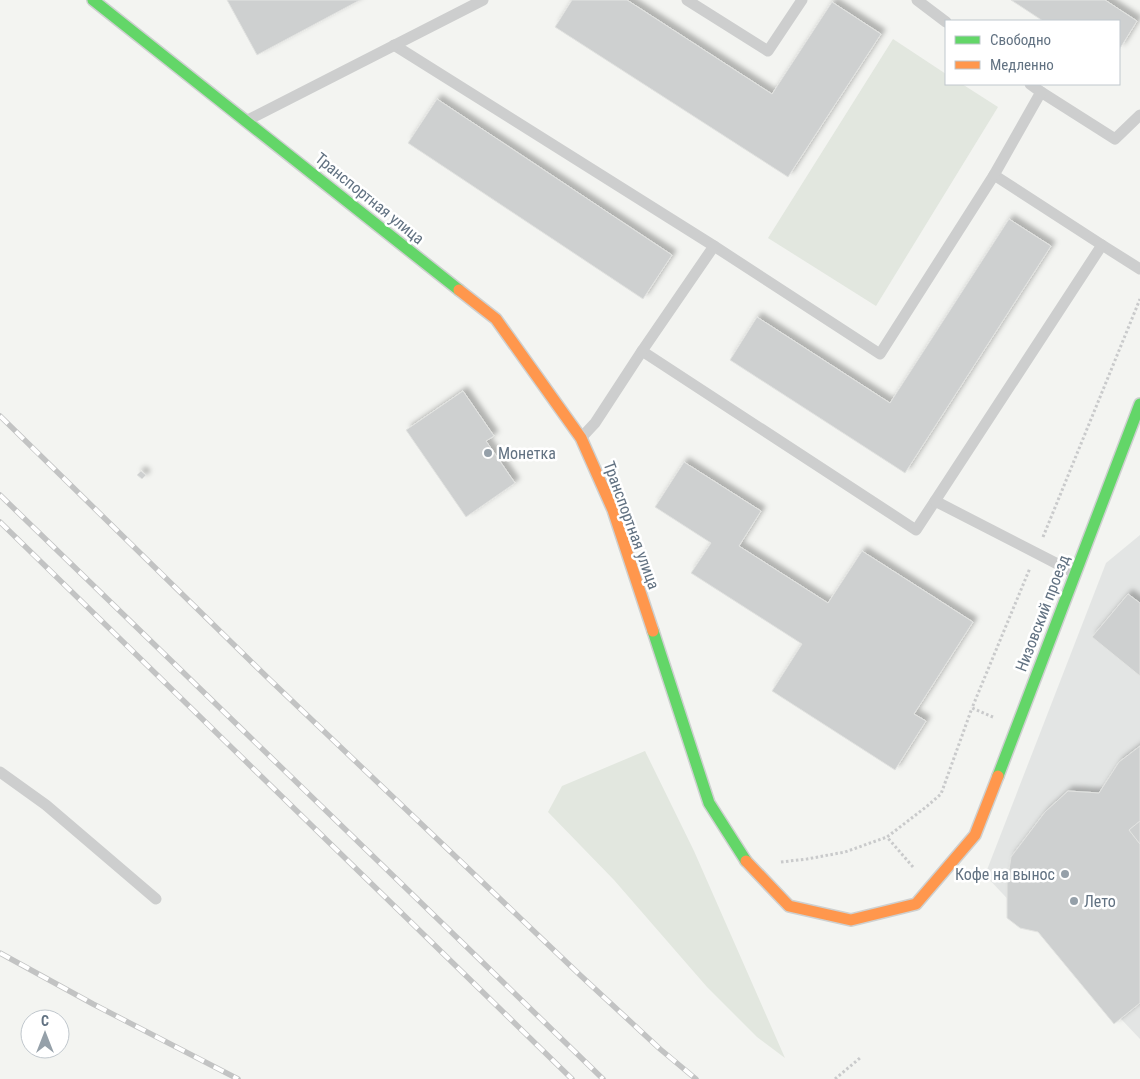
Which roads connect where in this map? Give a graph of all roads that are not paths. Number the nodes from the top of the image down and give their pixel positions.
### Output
1 (484, 0) edge
2 (687, 0) edge
3 (802, 0) edge
4 (917, 0) edge
5 (100, 2) edge
6 (945, 21) edge
7 (394, 45) junction
8 (1032, 85) edge
9 (1042, 92) junction
10 (1140, 115) edge
11 (246, 121) junction
12 (994, 175) junction
13 (1102, 245) junction
14 (714, 246) junction
15 (1140, 268) edge
16 (642, 351) junction
17 (1140, 404) edge
18 (581, 438) junction
19 (935, 501) junction
20 (1075, 573) junction
21 (0, 772) edge
22 (975, 835) joint
23 (156, 899) dead end

1 - 7 lane
2 - 3 lane
4 - 6 lane
5 - 11 street, Транспортная улица
7 - 11 lane
7 - 14 lane
8 - 9 lane
9 - 10 lane
9 - 12 lane
11 - 18 street, Транспортная улица
12 - 13 lane
12 - 14 lane
13 - 15 lane
13 - 19 lane
14 - 16 lane
16 - 18 lane
16 - 19 lane
17 - 20 street, Низовский проезд
18 - 22 street, Транспортная улица
19 - 20 lane
20 - 22 street, Низовский проезд
21 - 23 lane

